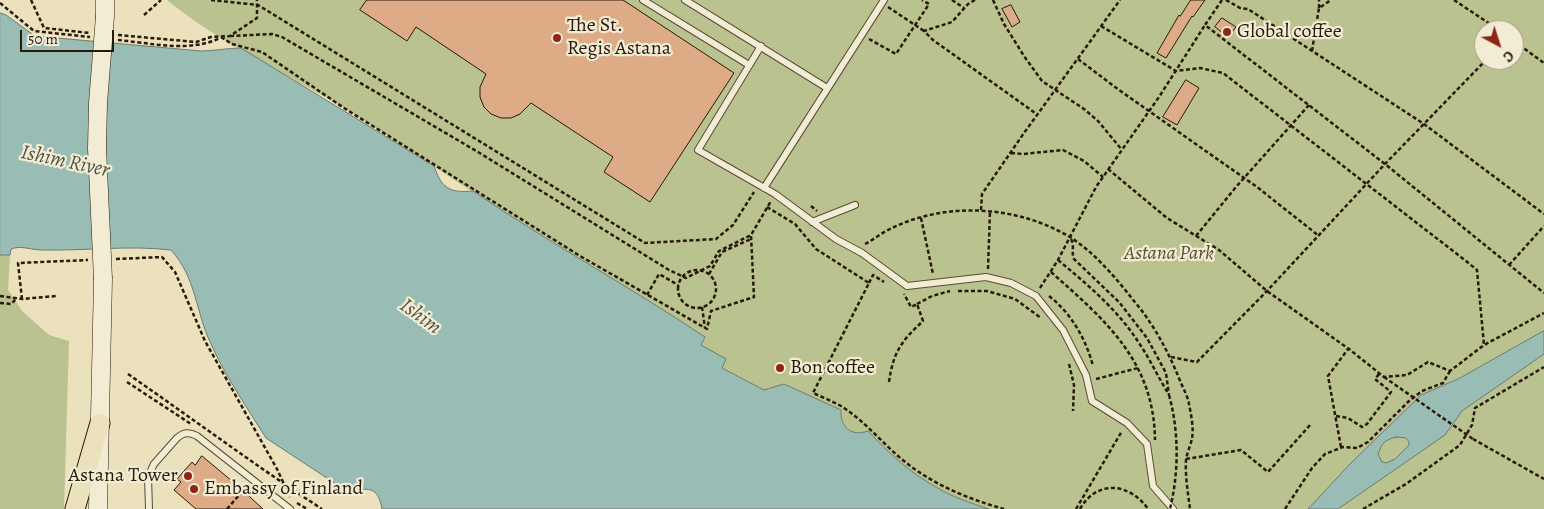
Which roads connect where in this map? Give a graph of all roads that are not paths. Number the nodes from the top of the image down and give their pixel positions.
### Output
1 (643, 0) edge
2 (685, 0) edge
3 (883, 1) edge
4 (105, 8) edge
5 (761, 46) junction
6 (749, 65) junction
7 (827, 88) junction
8 (761, 186) junction
9 (855, 205) dead end
10 (812, 222) junction
11 (100, 422) junction
12 (75, 509) edge
13 (98, 509) edge
14 (149, 509) edge
15 (290, 509) edge
16 (1172, 509) edge

1 - 6 lane
2 - 5 lane
3 - 7 lane
4 - 11 main road, bridge
5 - 6 lane
5 - 7 lane
6 - 8 lane
7 - 8 lane
8 - 10 lane
9 - 10 lane
10 - 16 lane
11 - 12 main road
11 - 13 main road
14 - 15 lane

